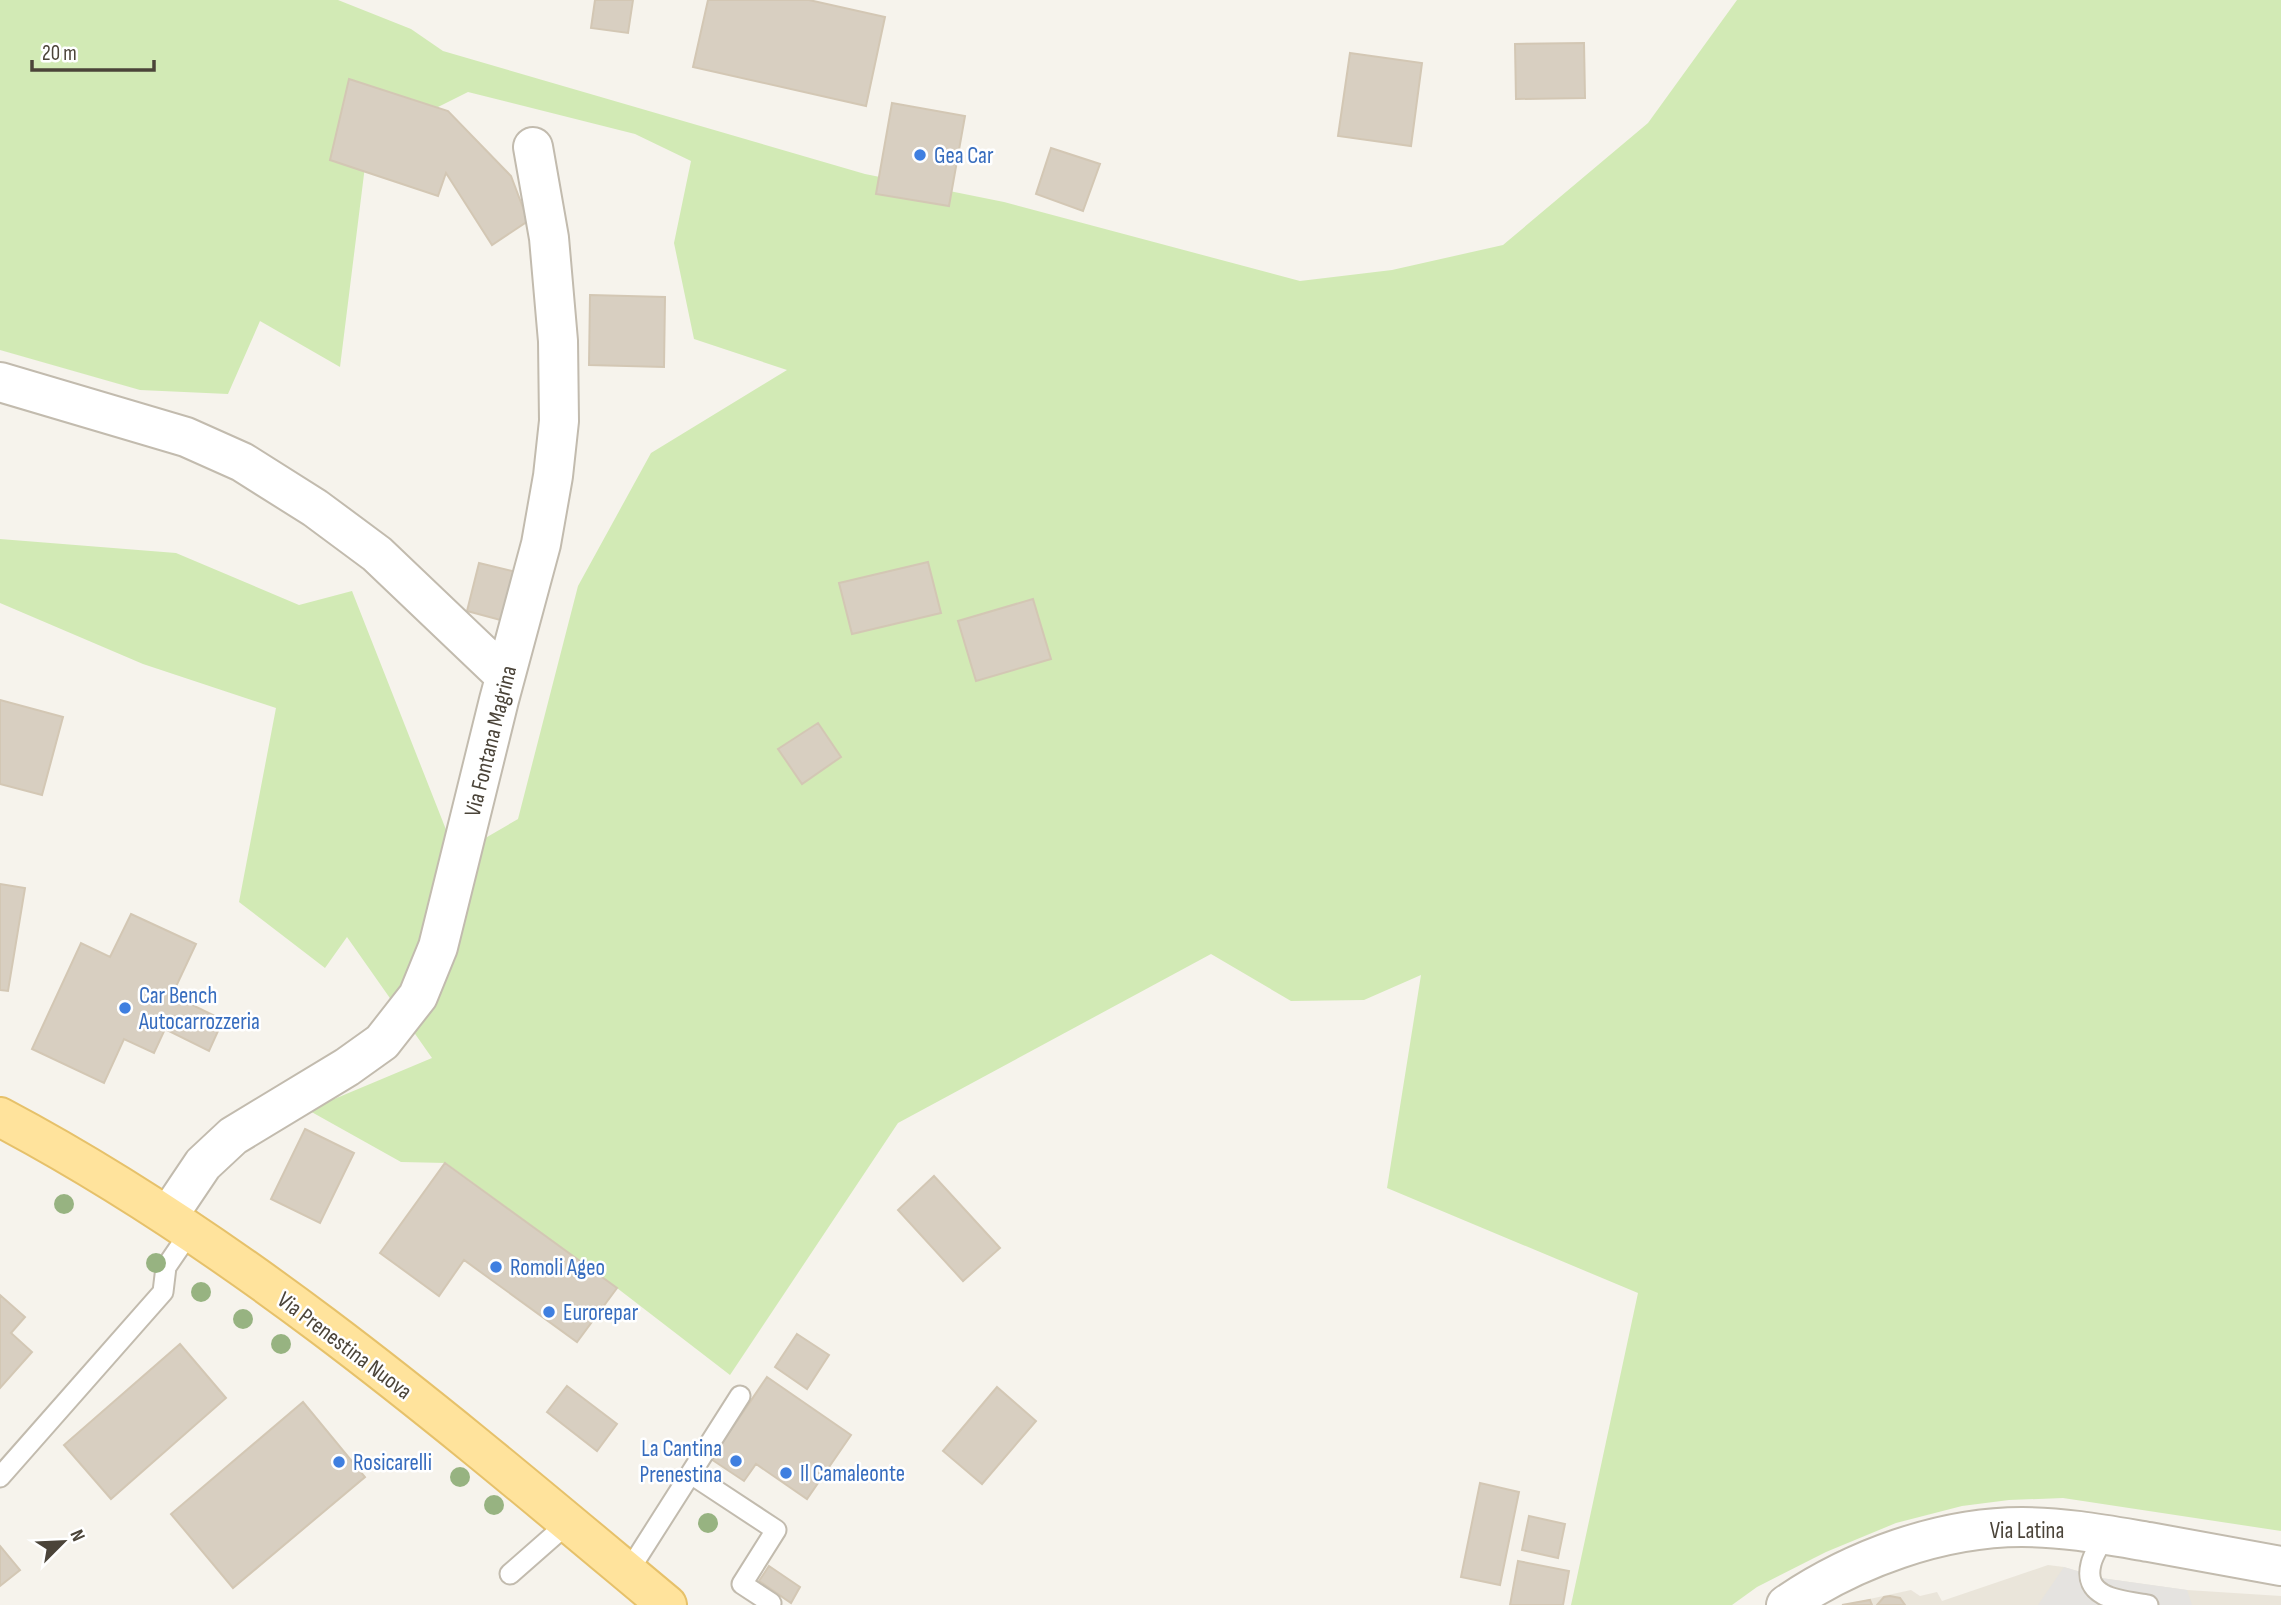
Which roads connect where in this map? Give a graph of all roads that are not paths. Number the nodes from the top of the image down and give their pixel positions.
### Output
1 (533, 147) dead end
2 (0, 382) edge
3 (505, 676) junction
4 (0, 1117) edge
5 (179, 1224) junction
6 (740, 1396) dead end
7 (691, 1474) junction
8 (0, 1477) edge
9 (568, 1523) junction
10 (2105, 1534) junction
11 (2281, 1566) edge
12 (628, 1572) junction
13 (510, 1574) dead end
14 (667, 1605) edge
15 (770, 1605) edge
16 (1786, 1605) edge
17 (2148, 1605) edge

1 - 3 street, Via Fontana Magrina
2 - 3 street
3 - 5 street, Via Fontana Magrina
4 - 5 main road, Via Prenestina Nuova
5 - 8 lane
5 - 9 main road, Via Prenestina Nuova
6 - 7 lane
7 - 12 lane
7 - 15 lane
9 - 12 main road, Via Prenestina Nuova
9 - 13 lane
10 - 11 street, Via Latina
10 - 16 street, Via Latina
10 - 17 lane
12 - 14 main road, Via Prenestina Nuova

